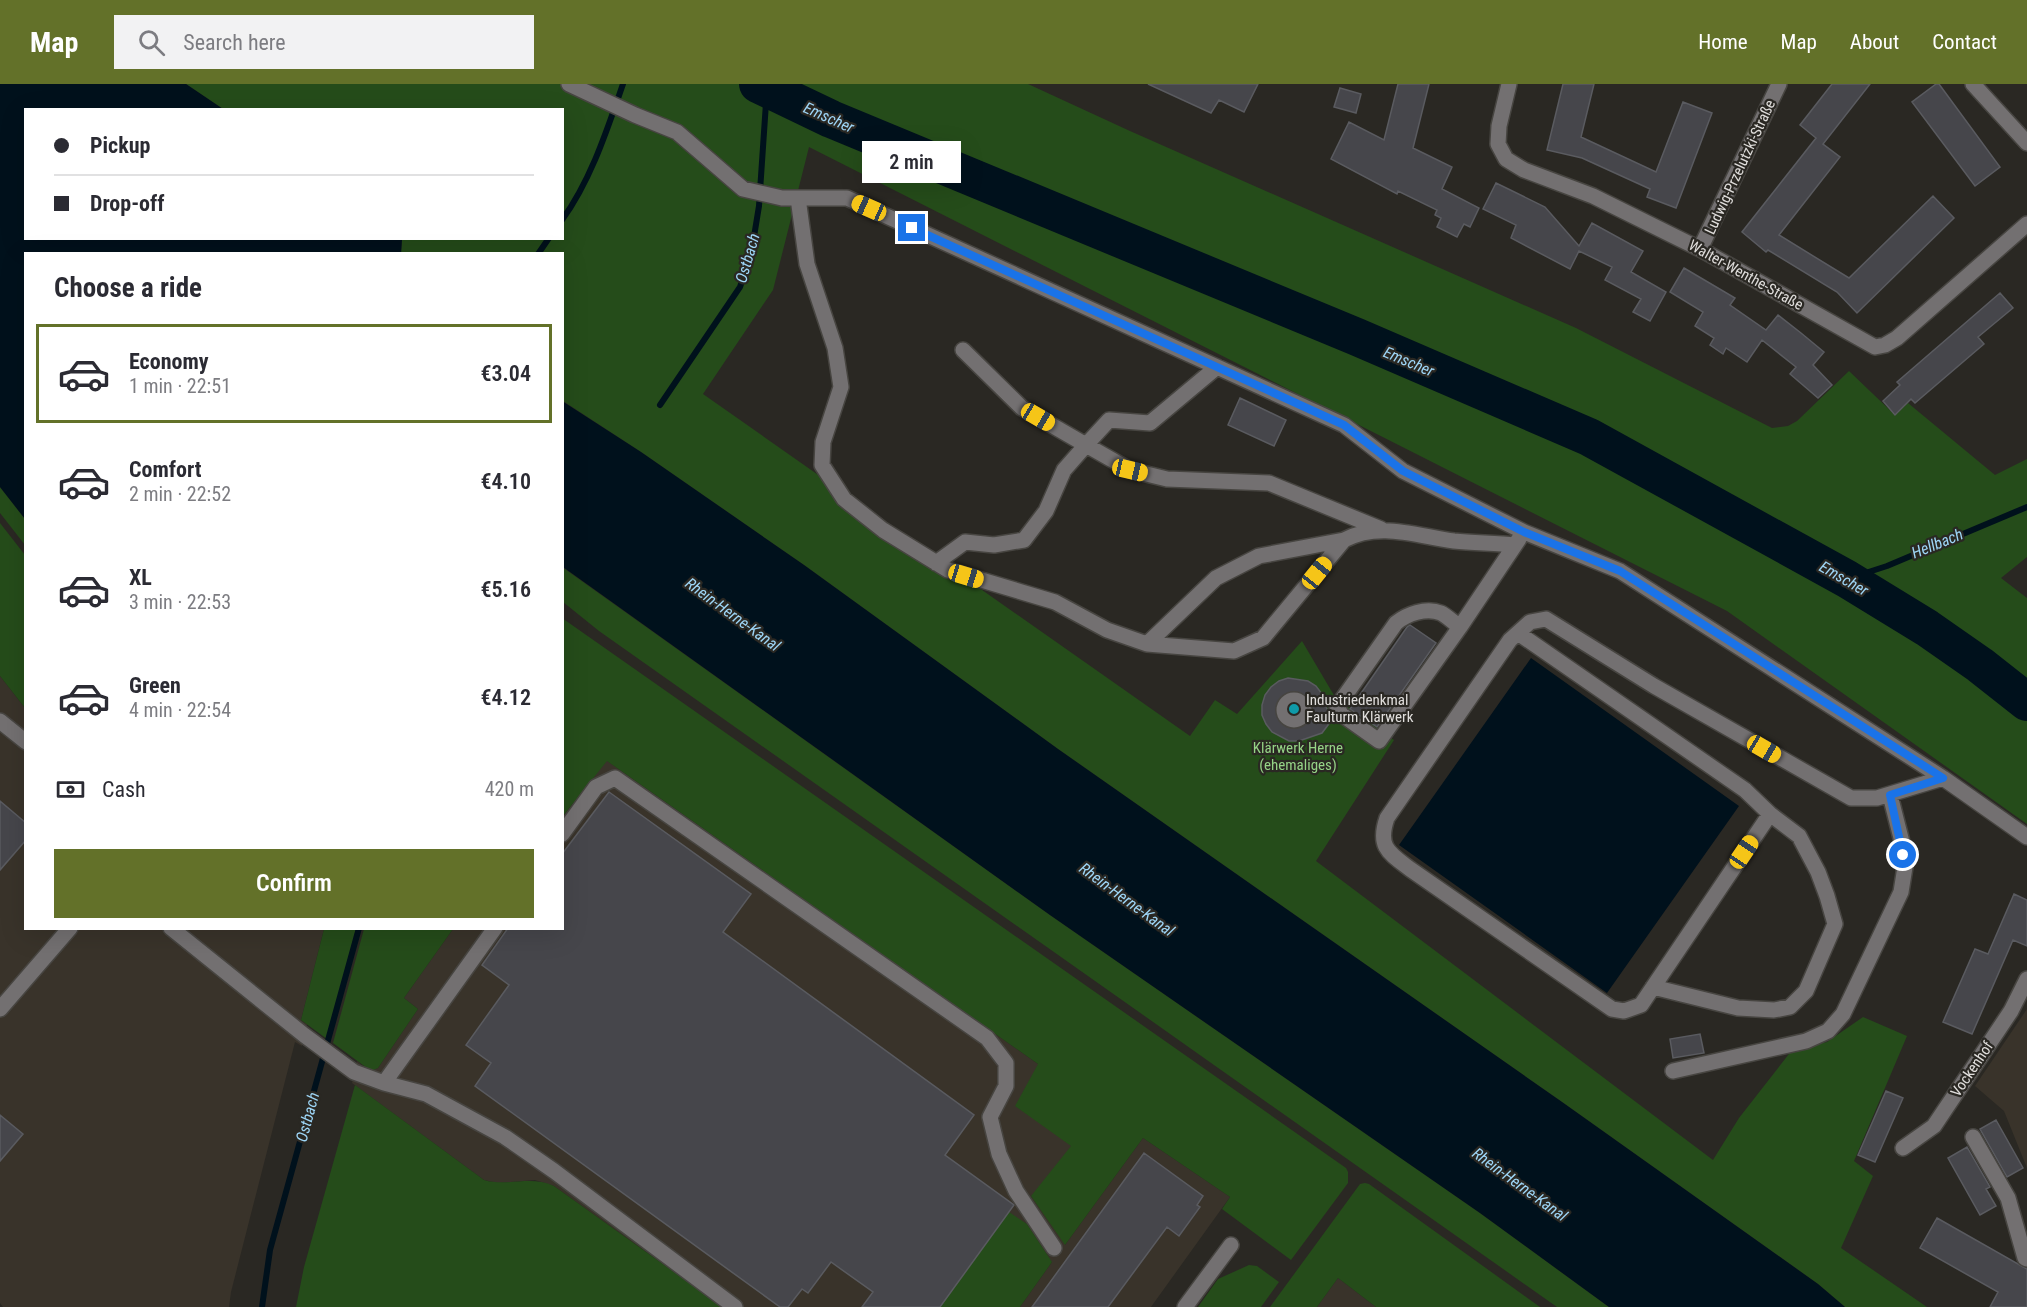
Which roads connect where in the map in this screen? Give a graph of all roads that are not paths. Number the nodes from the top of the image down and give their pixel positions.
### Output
1 (569, 84) edge
2 (1509, 84) edge
3 (1779, 84) edge
4 (1973, 84) edge
5 (2027, 143) edge
6 (790, 198) junction
7 (2027, 224) edge
8 (1700, 249) junction
9 (963, 350) dead end
10 (1217, 367) junction
11 (1086, 445) junction
12 (1381, 529) junction
13 (1519, 538) junction
14 (1344, 540) junction
15 (936, 563) junction
16 (1460, 627) junction
17 (1518, 633) junction
18 (1147, 644) junction
19 (0, 721) edge
20 (24, 740) edge
21 (1943, 778) junction
22 (1890, 795) junction
23 (1770, 814) junction
24 (564, 831) edge
25 (2027, 837) edge
26 (68, 930) edge
27 (173, 930) edge
28 (494, 930) edge
29 (2027, 979) edge
30 (1653, 987) junction
31 (0, 1009) edge
32 (1674, 1071) dead end
33 (384, 1083) junction
34 (1973, 1137) dead end
35 (1902, 1148) dead end
36 (1231, 1245) dead end
37 (1054, 1248) dead end
38 (2027, 1259) edge
39 (735, 1307) edge
40 (1185, 1307) edge

1 - 6 street
2 - 8 street, Walter-Wenthe-Straße
3 - 8 street, Ludwig-Przelutzki-Straße
4 - 5 street
6 - 10 street
6 - 15 street
7 - 8 street, Walter-Wenthe-Straße
9 - 11 street
10 - 11 street
10 - 13 street
11 - 12 street
11 - 15 street
12 - 13 street
12 - 14 street
13 - 16 street
13 - 21 street
14 - 18 street
14 - 18 street
15 - 18 street
16 - 16 street
17 - 22 street
17 - 23 street
17 - 30 street
19 - 20 street
21 - 22 street
21 - 25 street
22 - 32 street
23 - 30 street
23 - 30 street
24 - 37 street
26 - 31 street
27 - 33 street
28 - 33 street
29 - 35 street, Vockenhof
33 - 39 street
34 - 38 street
36 - 40 street

